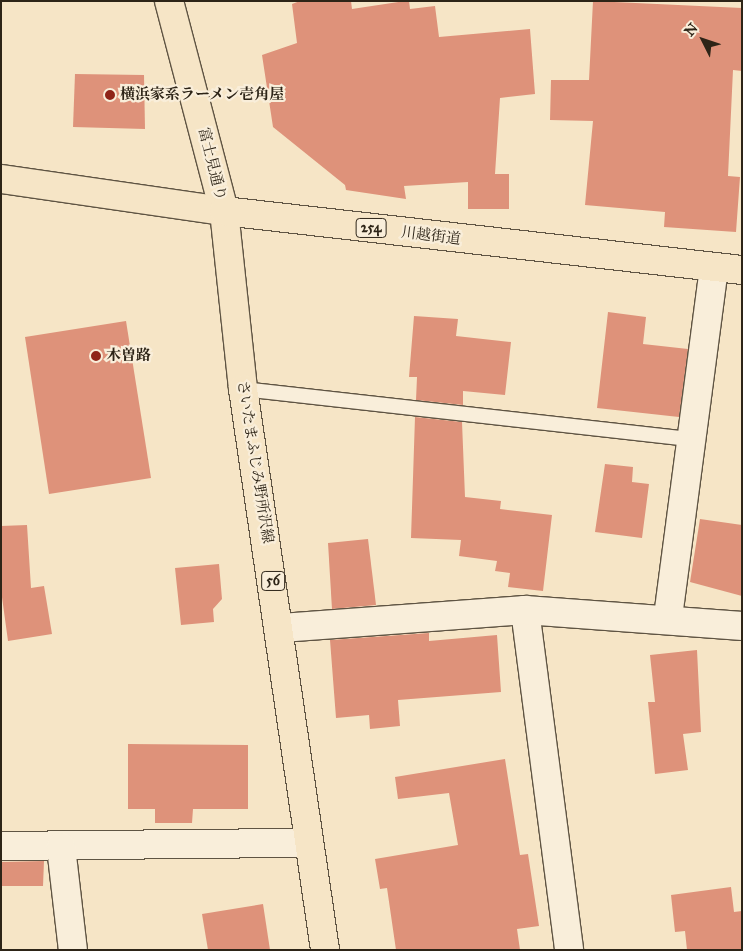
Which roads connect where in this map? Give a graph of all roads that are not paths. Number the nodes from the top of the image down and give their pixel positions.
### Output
1 (170, 1) edge
2 (1, 179) edge
3 (224, 211) junction
4 (714, 269) junction
5 (742, 270) edge
6 (243, 389) junction
7 (691, 439) junction
8 (525, 610) junction
9 (668, 617) junction
10 (742, 626) edge
11 (281, 628) junction
12 (309, 843) junction
13 (1, 846) edge
14 (61, 847) junction
15 (73, 950) edge
16 (324, 950) edge
17 (569, 950) edge

1 - 3 main road, 富士見通り / 56
2 - 3 main road, 川越街道 / 254
3 - 4 main road, 川越街道 / 254
3 - 6 main road, さいたまふじみ野所沢線 / 56
4 - 5 main road, 川越街道 / 254
4 - 7 street
6 - 7 lane
6 - 11 main road, さいたまふじみ野所沢線 / 56
7 - 9 street
8 - 9 street
8 - 11 street
8 - 17 street
9 - 10 street
11 - 12 main road, さいたまふじみ野所沢線 / 56
12 - 14 street
12 - 16 main road, さいたまふじみ野所沢線 / 56
13 - 14 street
14 - 15 street

